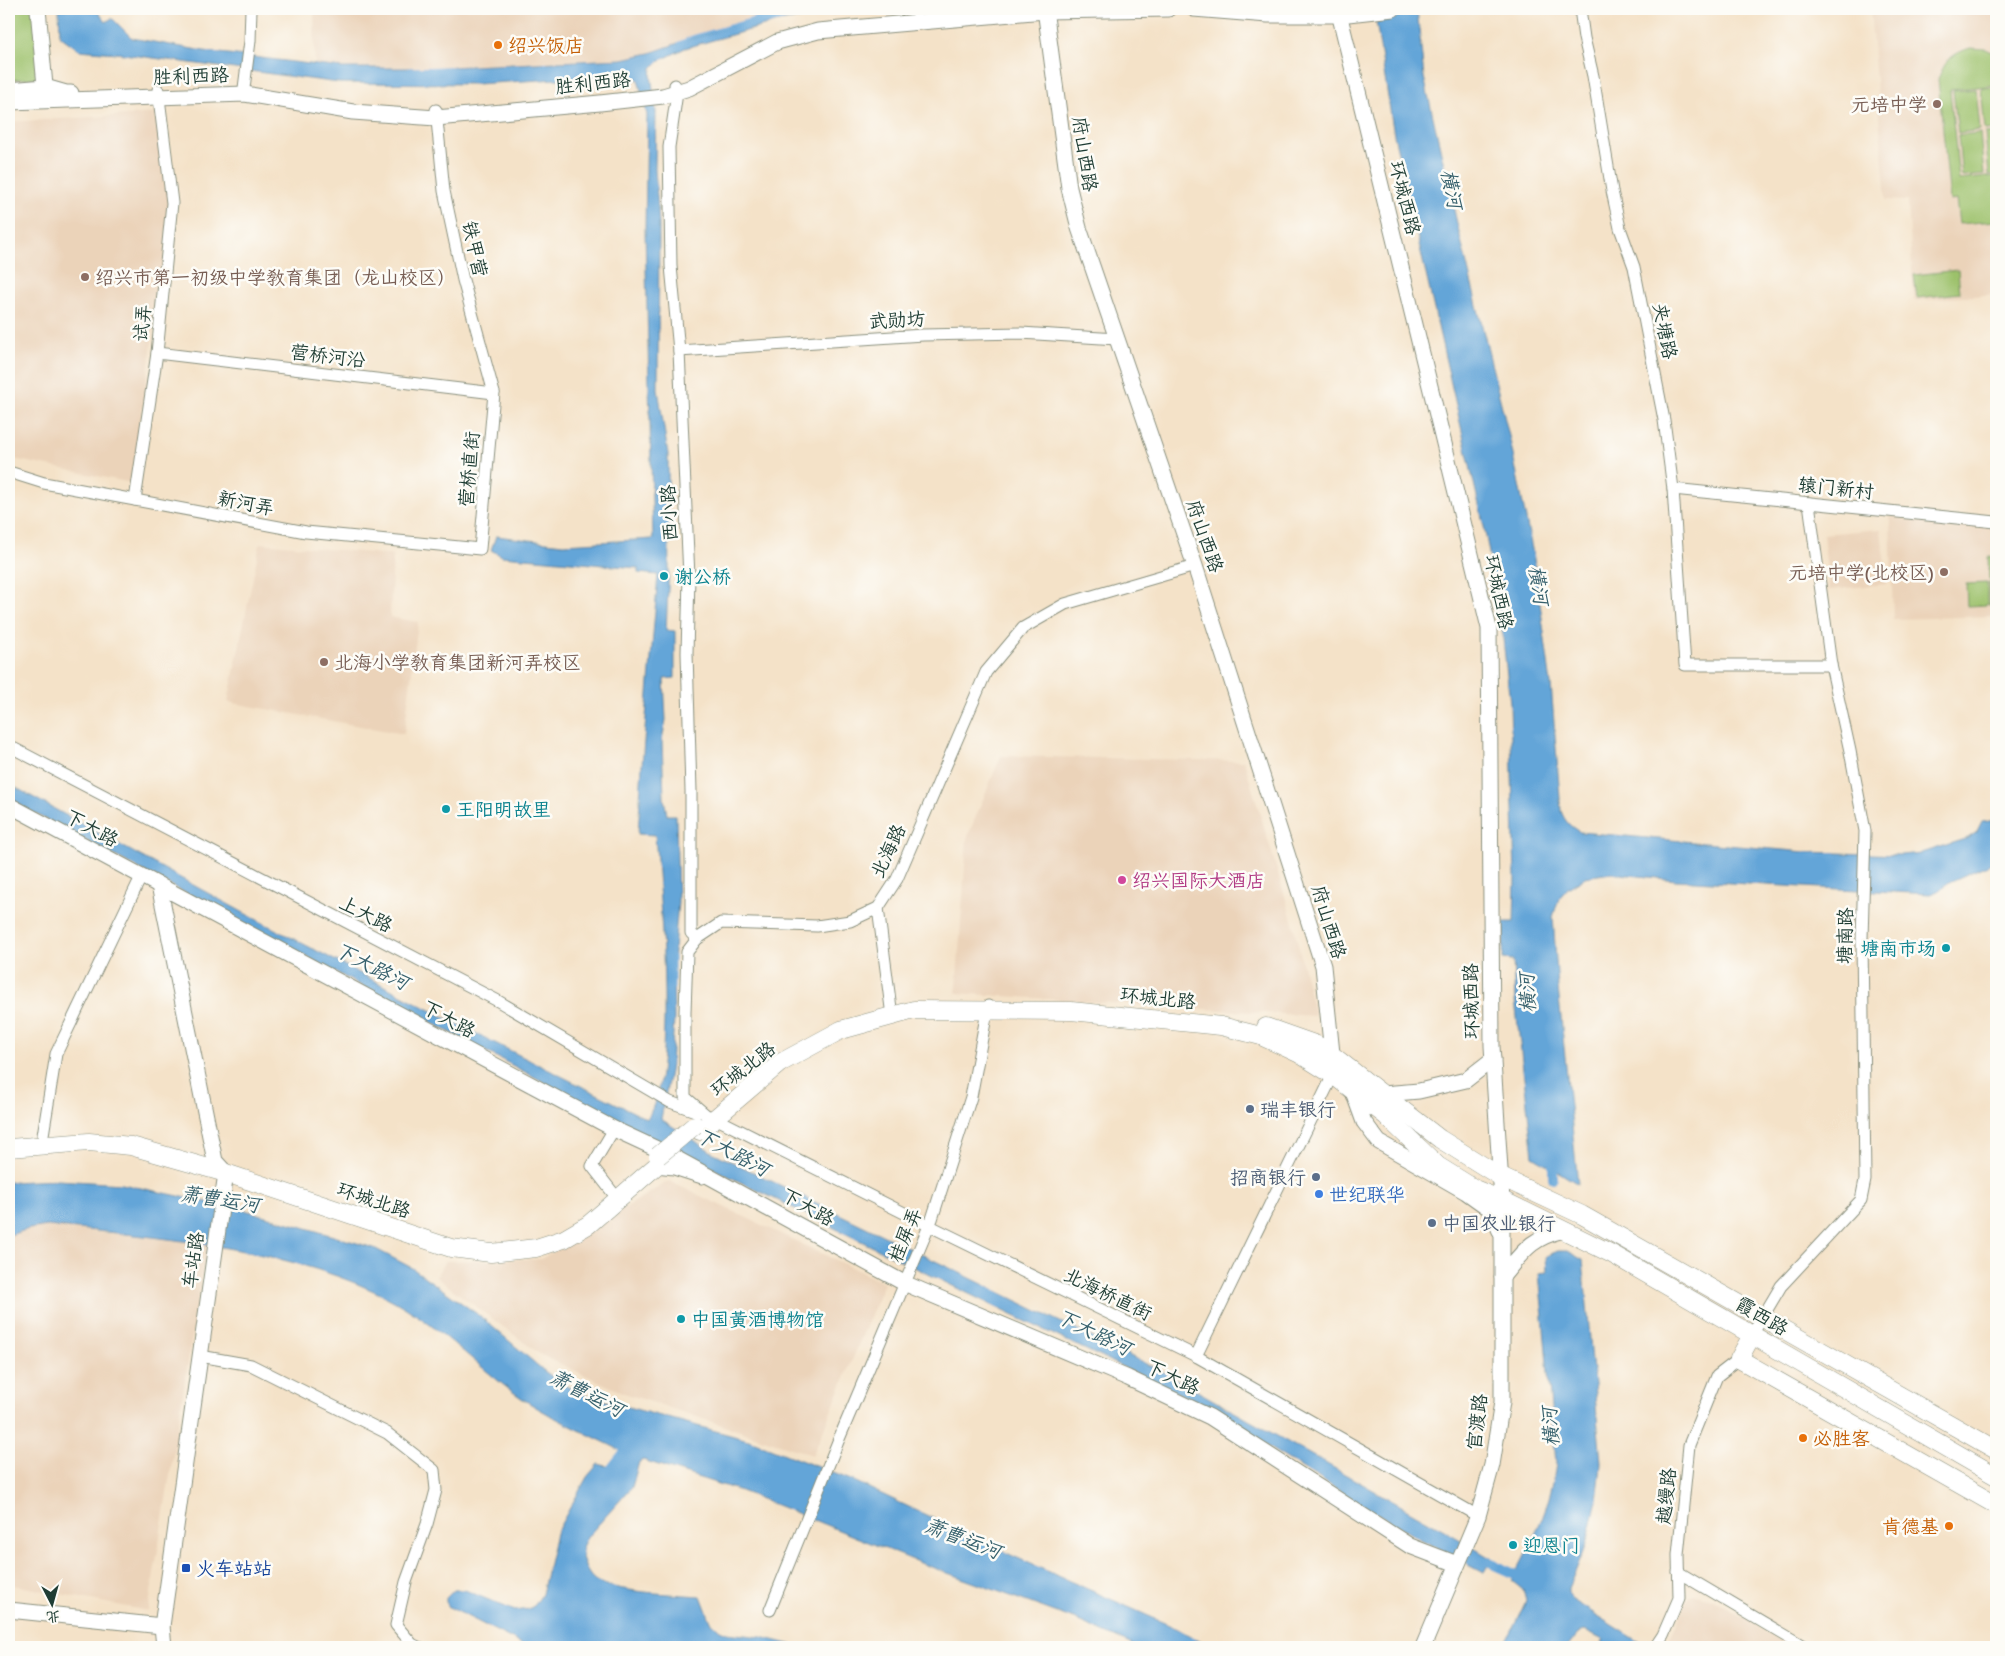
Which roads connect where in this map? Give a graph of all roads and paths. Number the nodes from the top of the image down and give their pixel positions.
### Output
1 (38, 9) edge
2 (252, 9) edge
3 (960, 9) edge
4 (1168, 9) edge
5 (1194, 9) edge
6 (1393, 9) edge
7 (1580, 9) edge
8 (1045, 10) edge
9 (1339, 12) edge
10 (244, 80) junction
11 (9, 90) edge
12 (669, 90) junction
13 (45, 93) junction
14 (159, 93) junction
15 (9, 102) edge
16 (436, 114) junction
17 (1117, 339) junction
18 (679, 351) junction
19 (157, 353) junction
20 (494, 393) junction
21 (9, 472) edge
22 (1673, 489) junction
23 (135, 500) junction
24 (1809, 503) junction
25 (1996, 522) edge
26 (480, 549) joint
27 (1195, 566) junction
28 (1831, 665) junction
29 (9, 746) edge
30 (9, 805) edge
31 (141, 877) junction
32 (159, 885) junction
33 (878, 908) junction
34 (697, 939) junction
35 (987, 1007) junction
36 (892, 1013) junction
37 (1332, 1055) junction
38 (1493, 1059) junction
39 (1333, 1075) junction
40 (1352, 1089) junction
41 (1382, 1094) junction
42 (704, 1122) junction
43 (614, 1129) junction
44 (43, 1135) junction
45 (9, 1140) edge
46 (9, 1148) edge
47 (659, 1161) junction
48 (221, 1175) junction
49 (1500, 1177) junction
50 (714, 1178) junction
51 (613, 1193) junction
52 (1502, 1200) junction
53 (928, 1225) junction
54 (1564, 1230) junction
55 (1502, 1236) junction
56 (1502, 1277) junction
57 (904, 1283) junction
58 (1762, 1317) junction
59 (1752, 1335) junction
60 (200, 1356) junction
61 (1196, 1356) junction
62 (1739, 1359) junction
63 (1996, 1450) edge
64 (1996, 1476) edge
65 (1996, 1505) edge
66 (1478, 1516) junction
67 (1457, 1564) junction
68 (1678, 1572) junction
69 (9, 1610) edge
70 (770, 1610) dead end
71 (162, 1626) junction
72 (1424, 1642) edge
73 (164, 1647) edge
74 (418, 1647) edge
75 (1655, 1647) edge
76 (1805, 1647) edge

1 - 13 street
2 - 10 street
3 - 12 street, 胜利西路
4 - 8 street, 胜利西路
5 - 9 street
6 - 9 street
7 - 22 street, 夹塘路
8 - 12 street, 胜利西路
8 - 17 street, 府山西路
9 - 38 street, 环城西路
10 - 14 street, 胜利西路
10 - 16 street, 胜利西路
11 - 13 street, 胜利西路
12 - 16 street, 胜利西路
12 - 18 street, 西小路
13 - 14 street, 胜利西路
13 - 15 street, 胜利西路
14 - 16 street, 胜利西路
14 - 19 street, 试弄
16 - 20 street, 铁甲营
17 - 18 street, 武勋坊
17 - 27 street, 府山西路
18 - 34 street, 西小路
19 - 20 street, 营桥河沿
19 - 23 street, 试弄
20 - 26 street, 营桥直街
21 - 23 street, 新河弄
22 - 24 street, 辕门新村
22 - 28 street, 夹塘路
23 - 26 street, 新河弄
24 - 25 street, 辕门新村
24 - 28 street, 塘南路
27 - 33 street, 北海路
27 - 37 street, 府山西路
28 - 58 street, 塘南路
29 - 42 street, 上大路
30 - 31 street, 下大路
31 - 32 street, 下大路
31 - 44 street
32 - 43 street, 下大路
32 - 48 street, 车站路
33 - 34 street, 北海路
33 - 36 street
34 - 42 street
35 - 36 main road, 环城北路
35 - 37 main road, 环城北路
35 - 39 main road, 环城北路
35 - 53 street, 桂屏弄
36 - 42 main road, 环城北路
37 - 39 street, 府山西路
37 - 41 main road, 环城北路
38 - 41 street
38 - 49 street, 环城西路
39 - 40 main road, 环城北路
39 - 61 street
40 - 52 main road, 环城北路
40 - 55 street
41 - 49 main road, 环城北路
42 - 47 main road, 环城北路, bridge
42 - 53 street, 北海桥直街
43 - 50 street, 下大路
43 - 51 street
44 - 45 main road, 环城北路
44 - 48 main road, 环城北路
46 - 48 main road, 环城北路
47 - 48 main road, 环城北路
47 - 50 street
47 - 51 main road, 环城北路
48 - 51 main road, 环城北路
48 - 60 street, 车站路
49 - 52 street, 环城西路
49 - 58 main road, 霞西路
50 - 57 street, 下大路
52 - 54 main road, 霞西路
52 - 55 street, 官渡路
53 - 57 street, 桂屏弄
53 - 61 street, 北海桥直街
54 - 56 street
54 - 59 main road, 霞西路
55 - 56 street, 官渡路
56 - 66 street, 官渡路
57 - 67 street, 下大路
57 - 70 street, 桂屏弄
58 - 59 street, 塘南路
58 - 63 main road, 霞西路
59 - 62 main road
59 - 64 main road, 霞西路
60 - 71 street, 车站路
60 - 74 street
61 - 66 street, 北海桥直街
62 - 65 main road
62 - 68 street, 越缦路
66 - 67 street, 官渡路
67 - 72 street, 官渡路
68 - 75 street, 越缦路
68 - 76 street
69 - 71 street
71 - 73 street, 车站路

